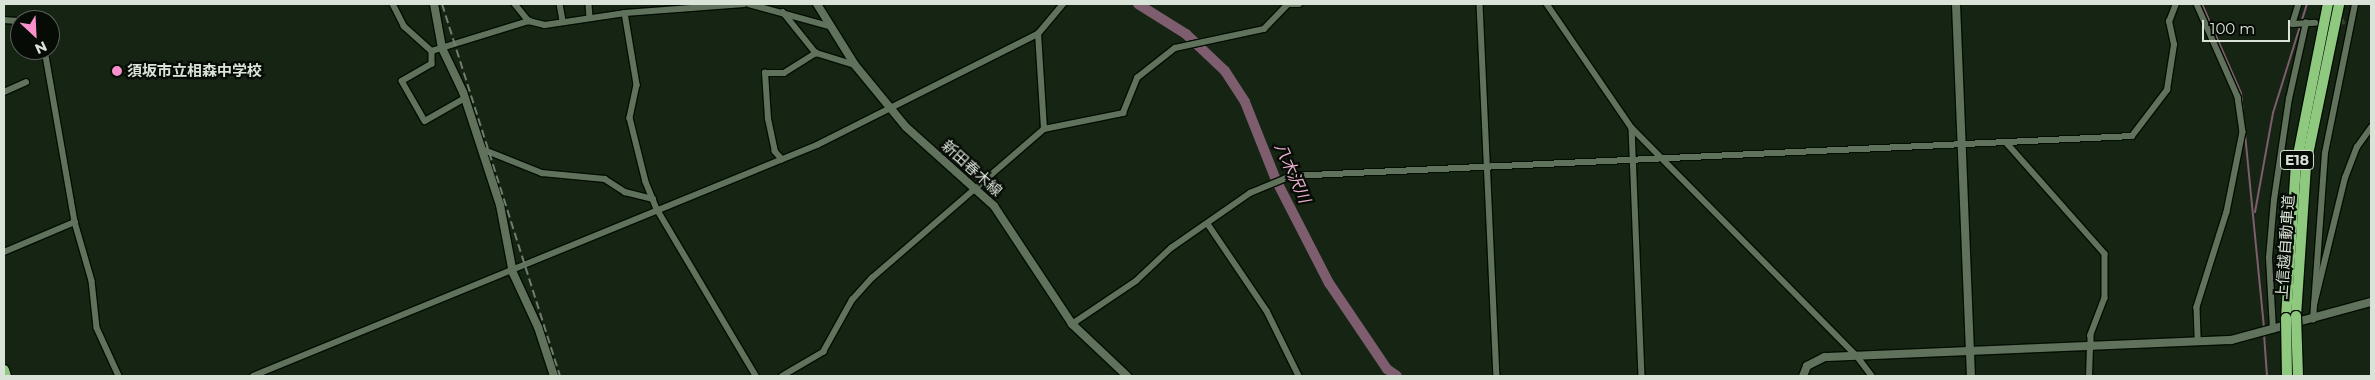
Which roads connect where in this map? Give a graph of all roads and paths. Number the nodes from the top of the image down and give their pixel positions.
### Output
1 (393, 4) edge
2 (434, 4) edge
3 (515, 4) edge
4 (560, 4) edge
5 (589, 4) edge
6 (744, 4) edge
7 (749, 4) edge
8 (817, 4) edge
9 (1063, 4) edge
10 (1299, 4) edge
11 (1480, 4) edge
12 (1547, 4) edge
13 (1956, 4) edge
14 (2176, 4) edge
15 (2197, 4) edge
16 (2299, 4) edge
17 (2328, 4) edge
18 (2339, 4) edge
19 (2355, 4) edge
20 (783, 12) junction
21 (625, 13) junction
22 (590, 17) junction
23 (529, 21) junction
24 (563, 21) junction
25 (2306, 23) junction
26 (2315, 23) tunnel mouth
27 (830, 26) junction
28 (1038, 34) junction
29 (442, 48) junction
30 (432, 51) junction
31 (816, 53) junction
32 (47, 60) edge
33 (855, 65) junction
34 (26, 82) dead end
35 (4, 92) edge
36 (465, 98) junction
37 (893, 110) junction
38 (1632, 128) junction
39 (2371, 128) edge
40 (1044, 129) junction
41 (2006, 142) junction
42 (1962, 144) junction
43 (482, 149) junction
44 (1662, 158) junction
45 (782, 160) junction
46 (1633, 160) junction
47 (1486, 167) junction
48 (977, 188) junction
49 (653, 199) junction
50 (656, 209) junction
51 (75, 222) junction
52 (1208, 224) junction
53 (4, 252) edge
54 (512, 268) junction
55 (2371, 302) edge
56 (2313, 306) junction
57 (2291, 317) junction
58 (2313, 320) junction
59 (1072, 324) junction
60 (2271, 330) junction
61 (2198, 342) junction
62 (2090, 348) junction
63 (1970, 352) junction
64 (1857, 356) junction
65 (4, 370) edge
66 (6, 376) edge
67 (118, 376) edge
68 (253, 376) edge
69 (554, 376) edge
70 (756, 376) edge
71 (782, 376) edge
72 (1127, 376) edge
73 (1299, 376) edge
74 (1497, 376) edge
75 (1642, 376) edge
76 (1803, 376) edge
77 (1872, 376) edge
78 (1971, 376) edge
79 (2089, 376) edge
80 (2287, 376) edge
81 (2298, 376) edge

1 - 30 street
2 - 29 street
3 - 23 street
4 - 24 street
5 - 22 street
6 - 21 street
7 - 20 street
8 - 27 street, 新田春木線
9 - 28 street
10 - 40 street
11 - 47 street
12 - 38 street
13 - 42 street
14 - 41 street
15 - 61 street
16 - 25 street
17 - 57 highway, 上信越自動車道 / E18
18 - 57 highway, 上信越自動車道 / E18
19 - 56 street
20 - 27 street
20 - 31 street
21 - 22 street
21 - 49 street
22 - 24 street
23 - 24 street
23 - 29 street
25 - 26 street
25 - 60 street
27 - 33 street, 新田春木線
28 - 37 street
28 - 40 street
29 - 30 street
29 - 36 street
30 - 36 street
31 - 33 street
31 - 45 street
32 - 51 street
33 - 37 street, 新田春木線
34 - 35 street
36 - 43 street
37 - 45 street
37 - 48 street, 新田春木線
38 - 44 street
38 - 46 street
39 - 56 street
40 - 48 street
41 - 42 street
41 - 62 street
42 - 44 street
42 - 63 street
43 - 49 street
43 - 54 street
44 - 46 street
44 - 64 street
45 - 50 street
46 - 47 street
46 - 75 street
47 - 52 street
47 - 74 street
48 - 59 street, 新田春木線
48 - 71 street
49 - 50 street
50 - 54 street
50 - 70 street
51 - 53 street
51 - 67 street
52 - 59 street
52 - 73 street
54 - 68 street
54 - 69 street
55 - 58 street
56 - 58 street
57 - 80 highway, 上信越自動車道 / E18, bridge
57 - 81 highway, 上信越自動車道 / E18, bridge
58 - 60 street
59 - 72 street, 新田春木線
60 - 61 street
61 - 62 street
62 - 63 street
62 - 79 street
63 - 64 street
63 - 78 street
64 - 76 street
64 - 77 street
65 - 66 highway

